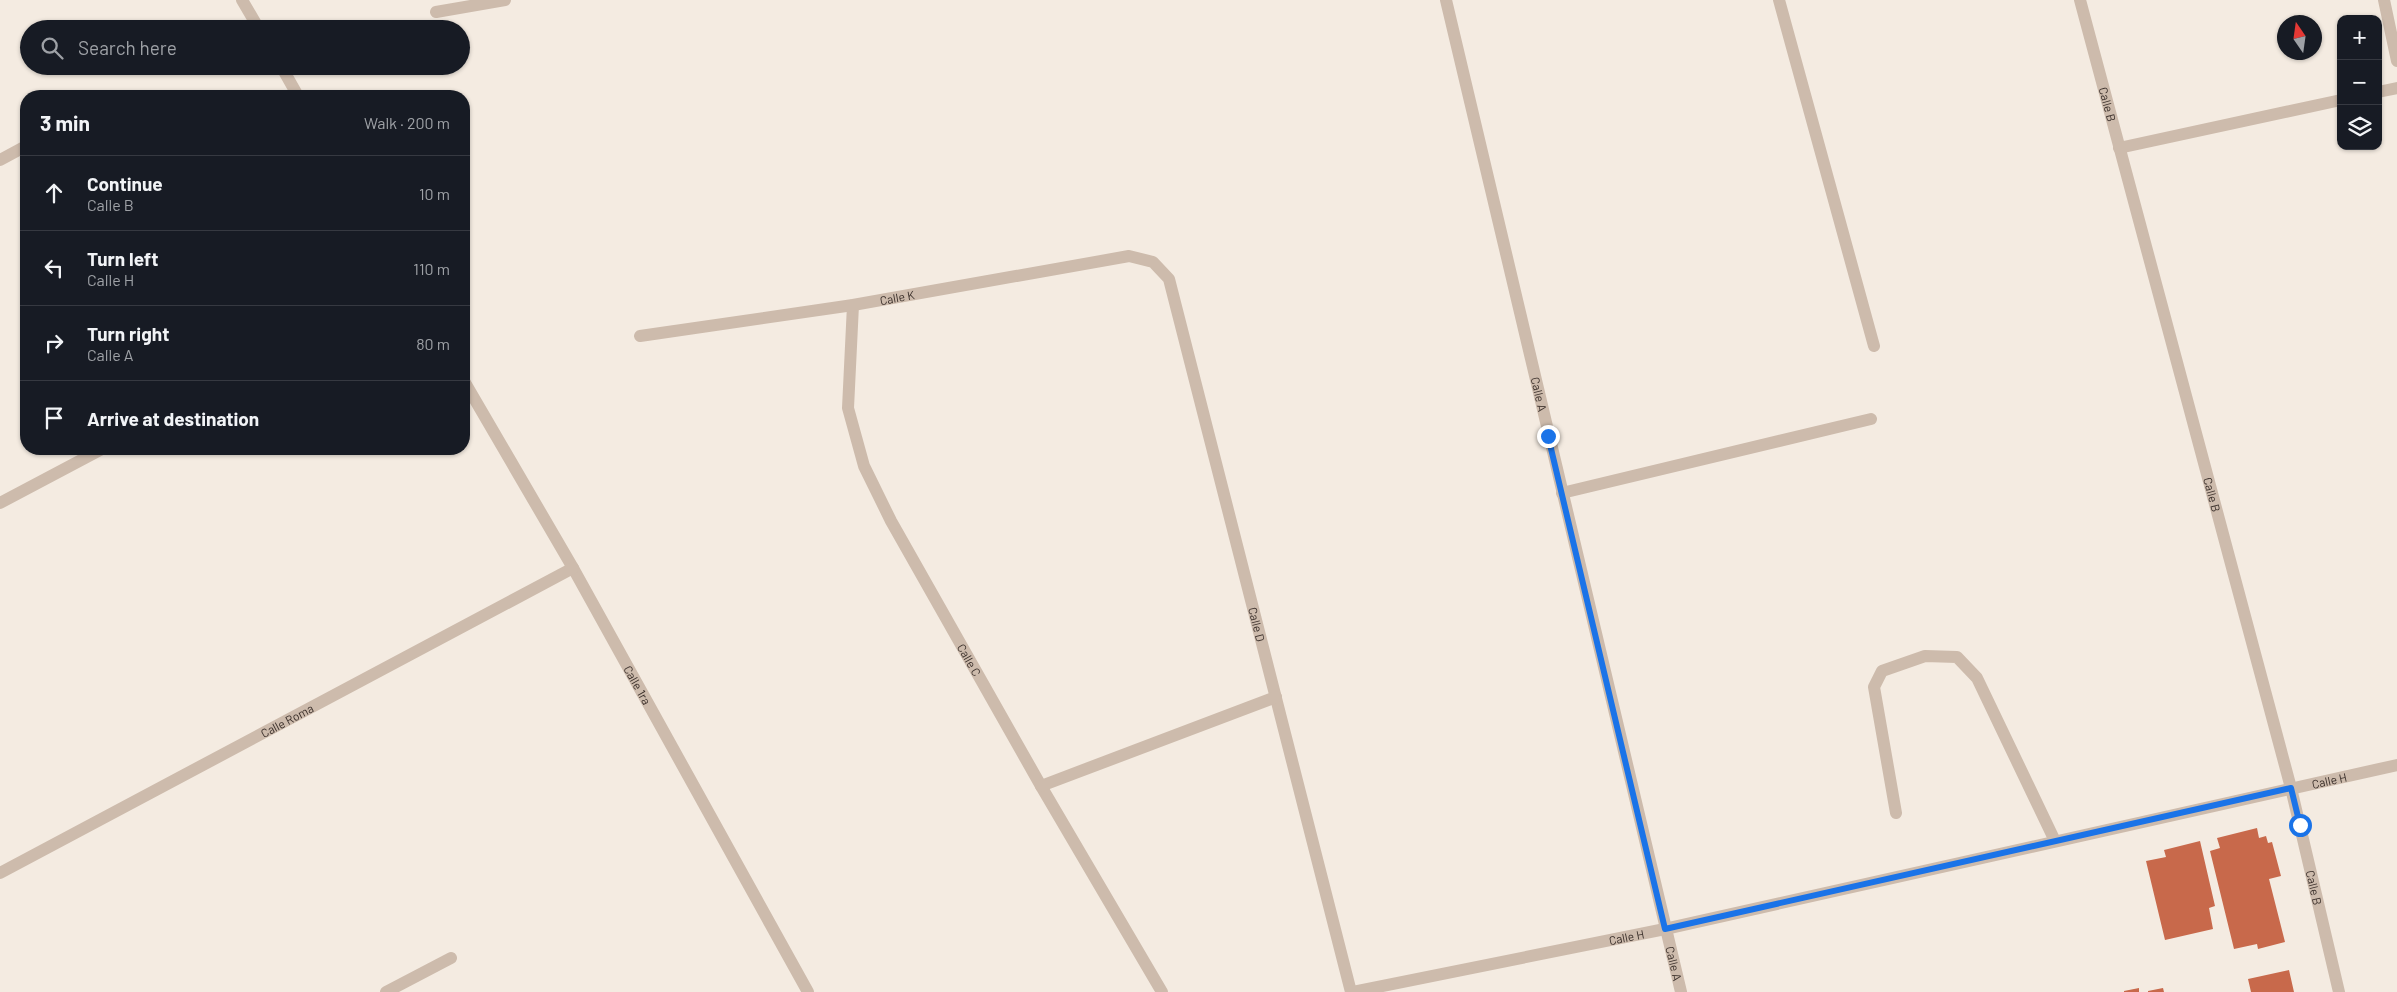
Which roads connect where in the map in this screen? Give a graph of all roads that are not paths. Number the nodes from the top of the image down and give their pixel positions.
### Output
1 (242, 0) edge
2 (505, 0) edge
3 (1446, 0) edge
4 (1779, 0) edge
5 (2080, 0) edge
6 (2384, 0) edge
7 (436, 12) dead end
8 (254, 20) edge
9 (2397, 61) edge
10 (285, 75) edge
11 (2397, 88) edge
12 (294, 90) edge
13 (2382, 91) edge
14 (2337, 101) edge
15 (2119, 148) junction
16 (20, 149) edge
17 (0, 160) edge
18 (1153, 262) joint
19 (853, 305) junction
20 (640, 336) dead end
21 (1874, 346) dead end
22 (470, 391) edge
23 (1870, 419) dead end
24 (91, 455) edge
25 (1562, 493) junction
26 (0, 503) edge
27 (573, 568) junction
28 (1276, 697) junction
29 (2397, 765) edge
30 (1041, 786) junction
31 (2291, 788) junction
32 (1896, 813) dead end
33 (2055, 841) junction
34 (0, 872) edge
35 (1665, 929) junction
36 (451, 958) dead end
37 (386, 992) edge
38 (808, 992) edge
39 (1162, 992) edge
40 (1352, 992) edge
41 (1681, 992) edge
42 (2339, 992) edge

1 - 8 street
2 - 7 street
3 - 25 street, Calle A
4 - 21 street
5 - 15 street, Calle B
6 - 9 street
10 - 12 street
11 - 13 street
14 - 15 street
15 - 31 street, Calle B
16 - 17 street
18 - 19 street, Calle K
18 - 28 street, Calle D
19 - 20 street, Calle K
19 - 30 street, Calle C
22 - 27 street, Calle 1ra
23 - 25 street
24 - 26 street
25 - 35 street, Calle A
27 - 34 street, Calle Roma
27 - 38 street, Calle 1ra
28 - 30 street
28 - 40 street, Calle D
29 - 31 street, Calle H
30 - 39 street, Calle C
31 - 33 street, Calle H
31 - 42 street, Calle B
32 - 33 street
33 - 35 street, Calle H
35 - 40 street, Calle H
35 - 41 street, Calle A
36 - 37 street

